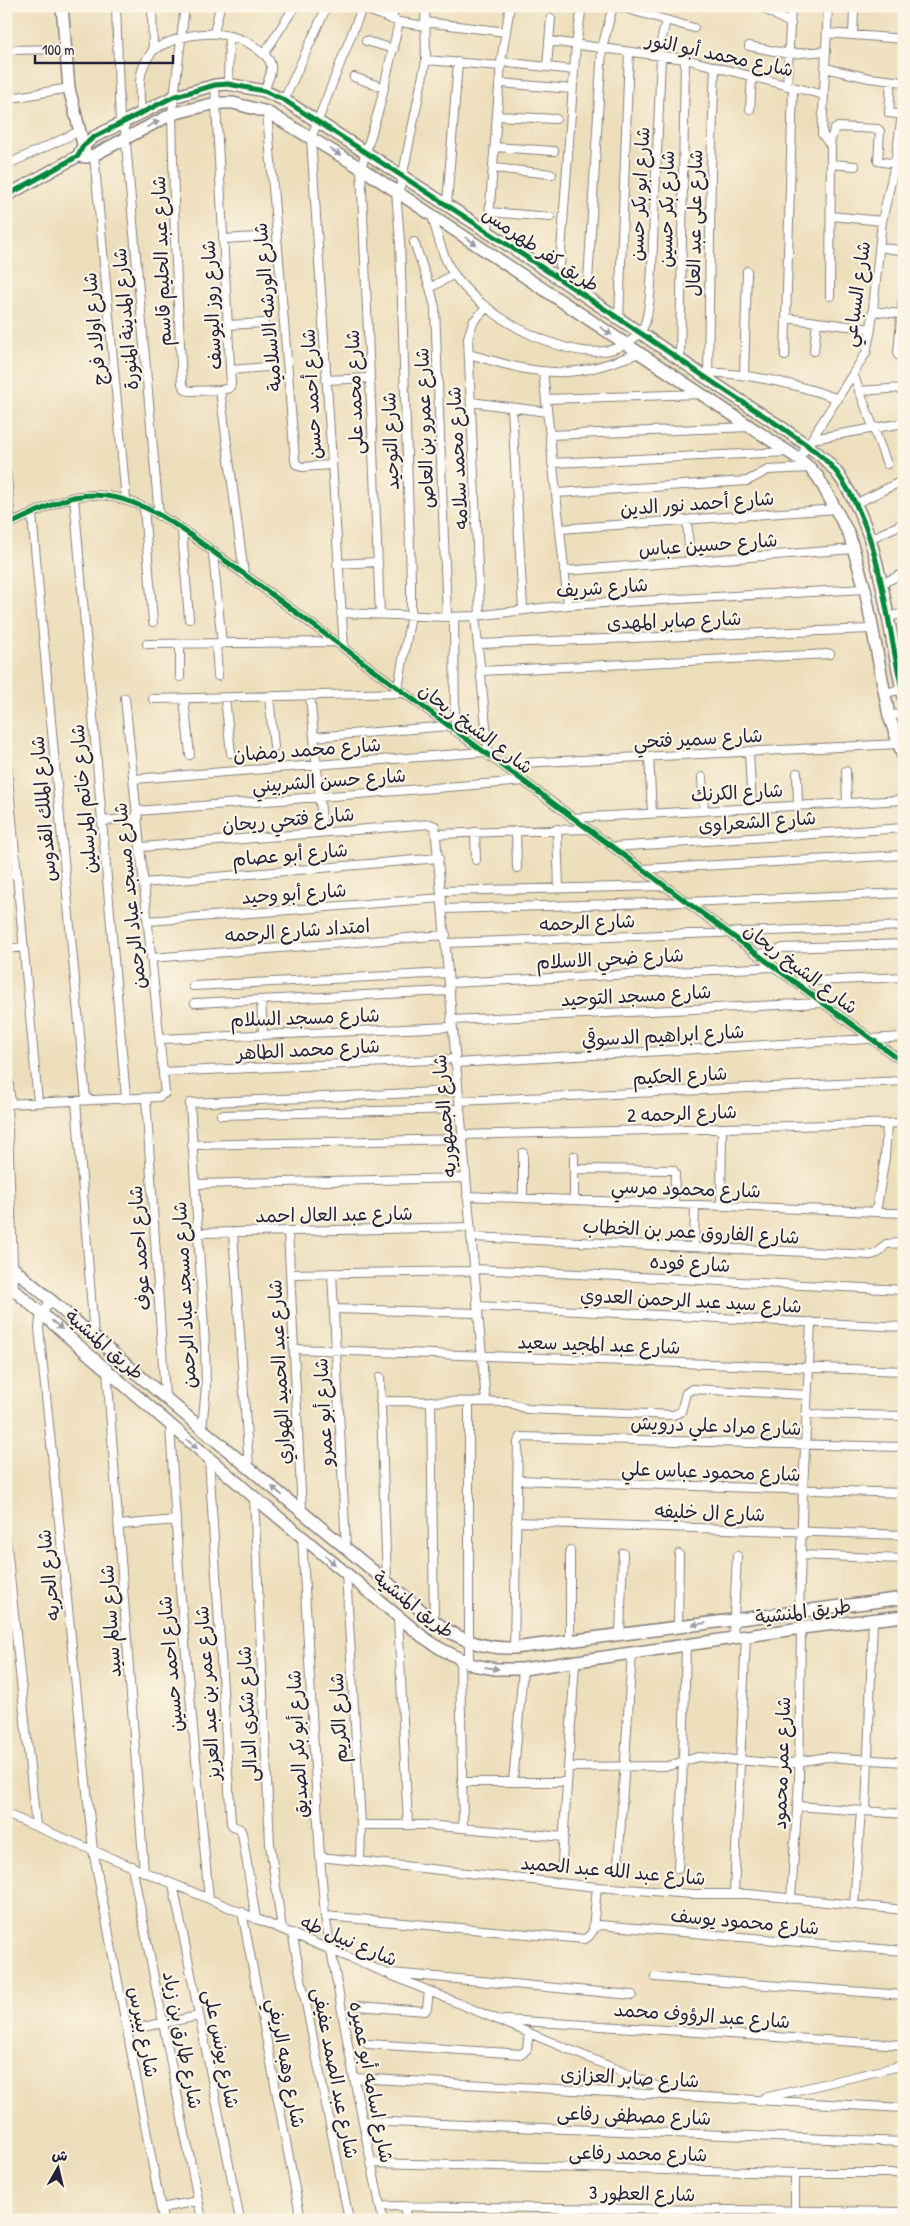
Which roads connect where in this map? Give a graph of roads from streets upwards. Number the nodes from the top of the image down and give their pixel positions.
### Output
1 (116, 6) edge
2 (152, 6) edge
3 (185, 6) edge
4 (220, 6) edge
5 (294, 6) edge
6 (327, 6) edge
7 (393, 6) edge
8 (425, 6) edge
9 (510, 6) edge
10 (582, 6) edge
11 (615, 6) edge
12 (760, 6) edge
13 (791, 6) edge
14 (828, 6) edge
15 (60, 7) edge
16 (360, 7) edge
17 (627, 8) edge
18 (854, 11) dead end
19 (551, 18) dead end
20 (666, 20) junction
21 (396, 21) junction
22 (425, 24) junction
23 (791, 24) junction
24 (694, 28) dead end
25 (506, 32) junction
26 (214, 33) junction
27 (827, 33) junction
28 (854, 34) junction
29 (230, 36) junction
30 (180, 38) junction
31 (904, 39) edge
32 (366, 41) dead end
33 (549, 41) junction
34 (576, 44) junction
35 (749, 46) dead end
36 (602, 48) junction
37 (65, 49) junction
38 (394, 49) junction
39 (6, 50) edge
40 (153, 50) junction
41 (826, 51) junction
42 (629, 52) junction
43 (264, 54) junction
44 (790, 54) junction
45 (659, 55) junction
46 (685, 59) junction
47 (426, 60) junction
48 (458, 62) junction
49 (501, 64) junction
50 (546, 67) junction
51 (715, 67) junction
52 (825, 68) junction
53 (574, 70) junction
54 (354, 76) dead end
55 (752, 77) junction
56 (891, 81) junction
57 (904, 82) edge
58 (500, 83) junction
59 (228, 84) junction
60 (215, 85) junction
61 (790, 86) junction
62 (68, 88) junction
63 (384, 88) junction
64 (572, 89) junction
65 (264, 91) junction
66 (824, 95) junction
67 (172, 97) junction
68 (6, 99) edge
69 (284, 100) junction
70 (216, 102) junction
71 (750, 109) dead end
72 (141, 111) junction
73 (267, 112) junction
74 (172, 114) junction
75 (903, 115) edge
76 (497, 116) junction
77 (556, 119) dead end
78 (122, 121) junction
79 (318, 121) junction
80 (78, 132) junction
81 (125, 138) junction
82 (311, 138) junction
83 (830, 144) junction
84 (495, 147) junction
85 (366, 151) junction
86 (554, 151) dead end
87 (85, 154) junction
88 (831, 164) junction
89 (895, 164) junction
90 (6, 166) edge
91 (854, 166) dead end
92 (361, 168) junction
93 (493, 168) junction
94 (552, 174) dead end
95 (402, 176) junction
96 (397, 192) junction
97 (6, 196) edge
98 (447, 204) junction
99 (489, 212) junction
100 (432, 215) junction
101 (831, 216) junction
102 (550, 217) dead end
103 (882, 222) junction
104 (488, 231) junction
105 (258, 237) dead end
106 (223, 239) junction
107 (414, 242) dead end
108 (878, 248) junction
109 (904, 251) edge
110 (747, 271) dead end
111 (454, 274) junction
112 (559, 279) junction
113 (904, 285) edge
114 (430, 288) junction
115 (830, 296) dead end
116 (587, 298) junction
117 (487, 307) junction
118 (873, 311) junction
119 (902, 317) edge
120 (786, 318) junction
121 (619, 319) junction
122 (818, 322) junction
123 (264, 323) dead end
124 (228, 325) junction
125 (871, 329) junction
126 (640, 333) junction
127 (902, 336) edge
128 (626, 344) junction
129 (814, 351) dead end
130 (639, 353) junction
131 (469, 354) junction
132 (785, 356) dead end
133 (904, 356) edge
134 (680, 360) junction
135 (267, 367) dead end
136 (230, 370) junction
137 (543, 372) junction
138 (708, 375) junction
139 (744, 375) junction
140 (854, 376) junction
141 (370, 378) junction
142 (326, 380) junction
143 (904, 388) edge
144 (220, 390) junction
145 (860, 391) junction
146 (702, 394) junction
147 (546, 399) junction
148 (838, 399) junction
149 (471, 402) junction
150 (512, 408) junction
151 (547, 412) junction
152 (904, 423) edge
153 (751, 427) junction
154 (874, 429) junction
155 (550, 435) junction
156 (810, 442) junction
157 (788, 452) junction
158 (799, 459) junction
159 (552, 463) junction
160 (887, 464) dead end
161 (331, 465) junction
162 (6, 468) edge
163 (810, 468) junction
164 (904, 480) edge
165 (556, 493) junction
166 (74, 497) junction
167 (126, 499) junction
168 (855, 504) junction
169 (144, 507) junction
170 (836, 509) junction
171 (32, 515) junction
172 (159, 516) junction
173 (687, 520) junction
174 (904, 523) edge
175 (9, 525) edge
176 (560, 529) junction
177 (182, 531) junction
178 (870, 539) junction
179 (854, 549) junction
180 (214, 554) junction
181 (690, 561) junction
182 (378, 562) junction
183 (337, 564) junction
184 (564, 570) junction
185 (904, 573) edge
186 (244, 574) junction
187 (881, 584) junction
188 (865, 589) junction
189 (568, 605) junction
190 (523, 610) junction
191 (341, 613) junction
192 (904, 613) edge
193 (380, 614) junction
194 (411, 615) junction
195 (478, 615) junction
196 (450, 617) junction
197 (888, 617) junction
198 (189, 619) dead end
199 (153, 622) dead end
200 (871, 629) junction
201 (335, 642) junction
202 (147, 644) dead end
203 (180, 644) junction
204 (219, 644) junction
205 (478, 644) junction
206 (344, 648) junction
207 (830, 654) dead end
208 (481, 671) junction
209 (218, 676) dead end
210 (180, 677) dead end
211 (401, 691) junction
212 (903, 692) edge
213 (884, 694) junction
214 (270, 696) junction
215 (310, 696) junction
216 (125, 698) dead end
217 (184, 698) junction
218 (225, 698) junction
219 (153, 699) dead end
220 (904, 713) edge
221 (889, 716) junction
222 (452, 729) junction
223 (314, 737) junction
224 (898, 744) junction
225 (274, 747) dead end
226 (749, 751) junction
227 (231, 753) dead end
228 (486, 754) junction
229 (6, 756) edge
230 (190, 756) dead end
231 (649, 756) junction
232 (904, 758) edge
233 (500, 764) junction
234 (317, 765) junction
235 (846, 771) dead end
236 (797, 773) dead end
237 (702, 777) dead end
238 (134, 779) junction
239 (524, 781) junction
240 (320, 797) junction
241 (904, 800) edge
242 (848, 803) junction
243 (798, 805) junction
244 (752, 808) junction
245 (704, 810) junction
246 (652, 813) junction
247 (137, 814) junction
248 (572, 818) junction
249 (102, 821) junction
250 (904, 828) edge
251 (587, 829) junction
252 (557, 830) junction
253 (437, 831) junction
254 (516, 831) junction
255 (323, 832) junction
256 (475, 832) junction
257 (141, 847) junction
258 (612, 847) junction
259 (904, 855) edge
260 (439, 858) junction
261 (476, 860) dead end
262 (517, 868) dead end
263 (642, 869) junction
264 (17, 874) junction
265 (6, 875) edge
266 (144, 883) junction
267 (664, 886) junction
268 (559, 888) junction
269 (904, 893) edge
270 (442, 894) junction
271 (687, 902) junction
272 (443, 909) junction
273 (148, 920) junction
274 (904, 926) edge
275 (728, 932) junction
276 (446, 939) junction
277 (904, 944) edge
278 (24, 947) junction
279 (6, 949) edge
280 (758, 955) junction
281 (151, 958) junction
282 (773, 967) junction
283 (448, 973) junction
284 (904, 976) edge
285 (794, 982) junction
286 (193, 986) dead end
287 (449, 987) junction
288 (261, 1000) junction
289 (195, 1003) dead end
290 (822, 1003) junction
291 (451, 1023) junction
292 (263, 1035) junction
293 (904, 1037) edge
294 (160, 1040) junction
295 (872, 1040) junction
296 (6, 1061) edge
297 (455, 1061) junction
298 (904, 1063) edge
299 (163, 1072) junction
300 (904, 1081) edge
301 (458, 1091) junction
302 (126, 1098) junction
303 (146, 1098) junction
304 (86, 1100) junction
305 (76, 1101) junction
306 (38, 1102) junction
307 (8, 1104) edge
308 (459, 1105) junction
309 (221, 1115) dead end
310 (904, 1123) edge
311 (887, 1124) junction
312 (722, 1128) junction
313 (462, 1137) junction
314 (192, 1145) junction
315 (523, 1153) dead end
316 (574, 1156) dead end
317 (574, 1169) junction
318 (466, 1178) junction
319 (195, 1184) junction
320 (467, 1196) junction
321 (523, 1198) junction
322 (574, 1200) junction
323 (674, 1204) junction
324 (695, 1205) junction
325 (721, 1206) junction
326 (876, 1212) junction
327 (904, 1213) edge
328 (470, 1227) junction
329 (288, 1231) junction
330 (233, 1232) junction
331 (198, 1233) junction
332 (471, 1237) junction
333 (904, 1243) edge
334 (694, 1247) junction
335 (10, 1265) edge
336 (474, 1270) junction
337 (332, 1273) junction
338 (290, 1274) junction
339 (10, 1286) edge
340 (904, 1290) edge
341 (50, 1300) junction
342 (334, 1309) junction
343 (478, 1310) junction
344 (43, 1313) junction
345 (811, 1322) junction
346 (904, 1327) edge
347 (94, 1336) junction
348 (294, 1349) junction
349 (336, 1351) junction
350 (482, 1356) junction
351 (107, 1368) junction
352 (809, 1368) junction
353 (904, 1371) edge
354 (380, 1377) dead end
355 (807, 1394) junction
356 (165, 1397) junction
357 (380, 1401) junction
358 (431, 1401) junction
359 (469, 1402) junction
360 (486, 1402) junction
361 (806, 1414) junction
362 (904, 1416) edge
363 (170, 1425) junction
364 (202, 1429) junction
365 (805, 1444) junction
366 (904, 1447) edge
367 (209, 1458) junction
368 (249, 1468) junction
369 (517, 1480) junction
370 (803, 1490) junction
371 (904, 1494) edge
372 (254, 1497) junction
373 (302, 1512) junction
374 (176, 1520) junction
375 (516, 1522) junction
376 (119, 1525) junction
377 (801, 1532) junction
378 (904, 1535) edge
379 (302, 1536) junction
380 (6, 1538) edge
381 (346, 1548) junction
382 (570, 1550) dead end
383 (623, 1553) dead end
384 (678, 1554) dead end
385 (800, 1555) junction
386 (737, 1556) dead end
387 (904, 1560) edge
388 (346, 1573) junction
389 (387, 1582) junction
390 (904, 1598) edge
391 (799, 1612) junction
392 (904, 1616) edge
393 (398, 1617) junction
394 (735, 1620) junction
395 (873, 1620) junction
396 (434, 1621) junction
397 (678, 1627) junction
398 (801, 1628) junction
399 (620, 1634) junction
400 (746, 1636) junction
401 (733, 1638) junction
402 (570, 1641) junction
403 (470, 1642) junction
404 (686, 1645) junction
405 (514, 1648) junction
406 (632, 1653) junction
407 (464, 1661) junction
408 (575, 1663) junction
409 (523, 1669) junction
410 (740, 1760) junction
411 (868, 1760) junction
412 (683, 1761) junction
413 (799, 1762) junction
414 (904, 1762) edge
415 (568, 1767) junction
416 (626, 1767) junction
417 (462, 1782) junction
418 (513, 1782) junction
419 (567, 1782) junction
420 (797, 1806) junction
421 (863, 1811) junction
422 (6, 1814) edge
423 (904, 1814) edge
424 (408, 1825) junction
425 (36, 1826) junction
426 (361, 1826) junction
427 (463, 1828) junction
428 (564, 1837) junction
429 (93, 1850) junction
430 (320, 1857) junction
431 (360, 1861) junction
432 (562, 1862) dead end
433 (132, 1866) junction
434 (618, 1866) dead end
435 (678, 1869) dead end
436 (144, 1872) junction
437 (173, 1884) junction
438 (597, 1887) junction
439 (734, 1893) junction
440 (209, 1898) junction
441 (791, 1899) junction
442 (854, 1905) junction
443 (904, 1910) edge
444 (242, 1912) junction
445 (325, 1916) junction
446 (256, 1918) junction
447 (282, 1929) junction
448 (592, 1932) junction
449 (292, 1933) junction
450 (331, 1950) junction
451 (904, 1951) edge
452 (385, 1972) junction
453 (655, 1977) dead end
454 (428, 1991) junction
455 (632, 1995) dead end
456 (904, 1995) edge
457 (357, 2006) dead end
458 (199, 2016) junction
459 (498, 2020) junction
460 (163, 2023) junction
461 (127, 2030) junction
462 (529, 2033) junction
463 (368, 2044) dead end
464 (904, 2045) edge
465 (904, 2065) edge
466 (354, 2078) junction
467 (680, 2096) junction
468 (754, 2100) junction
469 (904, 2108) edge
470 (363, 2120) junction
471 (904, 2142) edge
472 (371, 2163) junction
473 (795, 2173) junction
474 (904, 2173) edge
475 (198, 2201) junction
476 (380, 2206) junction
477 (404, 2206) junction
478 (161, 2208) junction
479 (563, 2208) junction
480 (795, 2211) junction
481 (904, 2212) edge
482 (163, 2220) edge
483 (202, 2220) edge
484 (240, 2220) edge
485 (301, 2220) edge
486 (349, 2220) edge
487 (383, 2220) edge
488 (407, 2220) edge
489 (563, 2220) edge
490 (795, 2220) edge

1 - 78 street, شارع المدينة المنورة
2 - 40 street
3 - 30 street, شارع عبد الحليم قاسم
4 - 26 street
5 - 43 street
6 - 69 street
7 - 21 street, شارع محمد على
8 - 22 street
9 - 25 street
10 - 34 street
11 - 17 street
11 - 36 street
12 - 23 street
13 - 23 street
14 - 27 street
15 - 37 street
16 - 21 street
16 - 79 street
17 - 20 street
18 - 28 street
19 - 33 street
20 - 24 street
20 - 45 street, شارع ابو بكر حسن
21 - 22 street
21 - 38 street, شارع محمد على
22 - 25 street
22 - 47 street
23 - 44 street
25 - 49 street
26 - 29 street
26 - 30 street
27 - 28 street
27 - 41 street
28 - 31 street
29 - 43 street
29 - 59 street
30 - 40 street
30 - 67 street, شارع عبد الحليم قاسم
32 - 38 street
33 - 34 street, شارع محمد أبو النور
33 - 50 street
34 - 36 street, شارع محمد أبو النور
34 - 53 street
35 - 44 street
36 - 42 street, شارع محمد أبو النور
36 - 116 street
37 - 39 street
37 - 62 street
38 - 63 street, شارع محمد على
40 - 72 street
41 - 44 street
41 - 52 street
42 - 45 street, شارع محمد أبو النور
42 - 121 street
43 - 65 street
44 - 61 street
45 - 46 street, شارع محمد أبو النور
45 - 126 street, شارع ابو بكر حسن
46 - 51 street, شارع محمد أبو النور
46 - 134 street, شارع بكر حسين
47 - 48 street
47 - 95 street
48 - 49 street
48 - 98 street
49 - 50 street
49 - 58 street
50 - 53 street
51 - 55 street, شارع محمد أبو النور
51 - 138 street, شارع على عبد العال
52 - 56 street
52 - 66 street
53 - 64 street
54 - 63 street
55 - 61 street, شارع محمد أبو النور
55 - 71 street
56 - 57 street
56 - 75 street
58 - 64 street
58 - 76 street
59 - 60 street, طريق كفر طهرمس
59 - 65 street, طريق كفر طهرمس
60 - 67 street, طريق كفر طهرمس
60 - 70 street, شارع روز اليوسف
61 - 66 street, شارع محمد أبو النور
61 - 120 street
62 - 68 street
62 - 80 street
63 - 85 street, شارع محمد على
64 - 112 street
65 - 69 street, طريق كفر طهرمس
66 - 83 street
67 - 72 street, طريق كفر طهرمس
67 - 74 street, شارع عبد الحليم قاسم
69 - 79 street, طريق كفر طهرمس
70 - 73 street, طريق كفر طهرمس
70 - 74 street, طريق كفر طهرمس
70 - 106 street, شارع روز اليوسف
72 - 78 street, طريق كفر طهرمس
73 - 82 street, طريق كفر طهرمس
73 - 161 street, شارع الورشه الاسلامية
81 -> 74 street, طريق كفر طهرمس
74 - 144 street, شارع عبد الحليم قاسم
75 - 89 street, شارع السباعي
76 - 77 street
76 - 84 street
78 - 81 street, شارع المدينة المنورة
78 - 87 street, طريق كفر طهرمس
79 - 82 street
79 - 85 street, طريق كفر طهرمس
80 - 87 street
80 - 90 street
81 - 87 street, طريق كفر طهرمس
81 - 172 street, شارع المدينة المنورة
82 -> 92 street, طريق كفر طهرمس
82 - 142 street, شارع أحمد حسن
83 - 88 street
83 - 89 street
84 - 86 street
84 - 93 street
85 - 92 street, شارع محمد على
85 - 95 street, طريق كفر طهرمس
87 - 97 street, طريق كفر طهرمس
87 - 167 street, شارع اولاد فرج
88 - 91 street
88 - 101 street
89 - 103 street, شارع السباعي
92 - 96 street, طريق كفر طهرمس
92 - 141 street, شارع محمد على
93 - 94 street
93 - 99 street
95 - 96 street
95 - 98 street, طريق كفر طهرمس
96 - 100 street, طريق كفر طهرمس
96 - 194 street, شارع التوحيد
98 - 104 street, طريق كفر طهرمس
99 - 102 street
99 - 104 street
100 - 111 street
100 -> 128 street, طريق كفر طهرمس
101 - 103 street
101 - 115 street
103 - 108 street, شارع السباعي
104 - 112 street, طريق كفر طهرمس
105 - 106 street
106 - 124 street, شارع روز اليوسف
107 - 114 street, شارع عمرو بن العاص
108 - 109 street
108 - 118 street, شارع السباعي
110 - 139 street
111 - 114 street
111 - 117 street
112 - 116 street, طريق كفر طهرمس
113 - 119 street
114 - 196 street, شارع عمرو بن العاص
116 - 121 street, طريق كفر طهرمس
117 - 128 street
117 - 131 street, شارع محمد سلامه
118 - 119 street
118 - 125 street, شارع السباعي
119 - 127 street
120 - 122 street
120 - 132 street
121 - 126 street, طريق كفر طهرمس
122 - 125 street
122 - 129 street
123 - 124 street
124 - 136 street, شارع روز اليوسف
125 - 140 street, شارع السباعي
126 - 128 street
126 - 134 street, طريق كفر طهرمس
127 - 133 street
128 - 130 street, طريق كفر طهرمس
130 - 137 street
130 - 146 street, طريق كفر طهرمس
131 - 137 street
131 - 149 street, شارع محمد سلامه
134 - 138 street, طريق كفر طهرمس
135 - 136 street
136 - 144 street, شارع روز اليوسف
137 - 147 street
138 - 139 street
138 - 156 street, طريق كفر طهرمس
139 - 148 street
140 - 145 street
140 - 148 street, شارع السباعي
141 - 142 street
141 - 182 street, شارع محمد على
142 - 161 street, شارع أحمد حسن
143 - 145 street
144 - 186 street, شارع روز اليوسف
145 - 154 street
146 - 147 street
146 - 153 street, طريق كفر طهرمس
147 - 151 street
148 - 156 street, شارع السباعي
149 - 150 street
149 - 195 street, شارع محمد سلامه
150 - 151 street
150 - 190 street
151 - 155 street
152 - 154 street
153 - 155 street
153 - 157 street, طريق كفر طهرمس
154 - 156 street
154 - 160 street
155 - 159 street
156 - 158 street, شارع السباعي
156 - 168 street, طريق كفر طهرمس
157 - 158 street, طريق كفر طهرمس
157 - 159 street
158 - 163 street, طريق كفر طهرمس
159 - 165 street
161 - 183 street, شارع أحمد حسن
162 - 175 street
163 - 165 street
163 - 170 street, طريق كفر طهرمس
164 - 168 street
165 - 176 street
166 - 167 street, شارع الشيخ ريحان
166 - 171 street, شارع الشيخ ريحان
166 - 249 street, شارع خاتم المرسلين
167 - 169 street, شارع الشيخ ريحان
168 - 178 street, طريق كفر طهرمس
169 - 172 street, شارع الشيخ ريحان
169 - 199 street
170 - 173 street, شارع أحمد نور الدين
170 - 179 street, طريق كفر طهرمس
171 - 175 street, شارع الشيخ ريحان
171 - 304 street, شارع الملك القدوس
172 - 177 street, شارع الشيخ ريحان
173 - 176 street, شارع أحمد نور الدين
173 - 181 street
174 - 178 street
176 - 184 street
177 - 180 street, شارع الشيخ ريحان
177 - 198 street
178 - 187 street, طريق كفر طهرمس
179 - 181 street, شارع حسين عباس
179 - 188 street, طريق كفر طهرمس
180 - 186 street, شارع الشيخ ريحان
180 - 204 street
181 - 184 street, شارع حسين عباس
182 - 183 street
182 - 193 street, شارع محمد على
183 - 191 street, شارع أحمد حسن
184 - 189 street
185 - 187 street
186 - 201 street, شارع الشيخ ريحان
187 - 197 street, طريق كفر طهرمس
188 - 189 street, شارع شريف
188 - 200 street, طريق كفر طهرمس
189 - 190 street, شارع شريف
190 - 195 street, شارع شريف
191 - 193 street, شارع شريف
191 - 206 street, شارع أحمد حسن
192 - 197 street
193 - 194 street, شارع شريف
194 - 196 street, شارع شريف
194 - 211 street, شارع التوحيد
195 - 196 street, شارع شريف
195 - 205 street, شارع محمد سلامه
196 - 222 street, شارع عمرو بن العاص
197 - 212 street, طريق كفر طهرمس
200 - 205 street, شارع صابر المهدى
200 - 213 street, طريق كفر طهرمس
201 - 204 street
201 - 206 street, شارع الشيخ ريحان
202 - 203 street
203 - 204 street
203 - 210 street
204 - 209 street
205 - 208 street, شارع محمد سلامه
206 - 211 street, شارع الشيخ ريحان
207 - 208 street
208 - 228 street, شارع محمد سلامه
211 - 215 street
211 - 222 street, شارع الشيخ ريحان
212 - 213 street
213 - 221 street, طريق كفر طهرمس
214 - 215 street
214 - 218 street
214 - 225 street
215 - 223 street
216 - 238 street, شارع مسجد عباد الرحمن
217 - 218 street
217 - 219 street
217 - 230 street
218 - 227 street
220 - 221 street
221 - 224 street, طريق كفر طهرمس
222 - 223 street
222 - 228 street, شارع الشيخ ريحان
223 - 234 street
224 - 226 street, شارع سمير فتحي
224 - 232 street, طريق كفر طهرمس
226 - 231 street, شارع سمير فتحي
226 - 244 street
228 - 233 street, شارع الشيخ ريحان
228 - 234 street, شارع محمد رمضان
229 - 264 street
231 - 233 street, شارع سمير فتحي
231 - 246 street
233 - 239 street, شارع الشيخ ريحان
234 - 238 street, شارع محمد رمضان
234 - 240 street
235 - 242 street
236 - 243 street
237 - 245 street
238 - 247 street, شارع مسجد عباد الرحمن
239 - 240 street, شارع حسن الشربيني
239 - 248 street, شارع الشيخ ريحان
240 - 247 street, شارع حسن الشربيني
240 - 255 street
241 - 242 street, شارع الكرنك
242 - 243 street, شارع الكرنك
243 - 244 street, شارع الكرنك
244 - 245 street, شارع الكرنك
245 - 246 street, شارع الكرنك
246 - 248 street, شارع الكرنك
247 - 249 street, شارع حسن الشربيني
247 - 257 street, شارع مسجد عباد الرحمن
248 - 251 street, شارع الشيخ ريحان
249 - 302 street, شارع خاتم المرسلين
250 - 258 street, شارع الشعراوى
251 - 252 street, شارع فتحي ريحان
251 - 258 street, شارع الشيخ ريحان
252 - 254 street, شارع فتحي ريحان
252 - 268 street
253 - 255 street, شارع فتحي ريحان
253 - 256 street, شارع فتحي ريحان
253 - 260 street, شارع الجمهوريه
254 - 256 street, شارع فتحي ريحان
254 - 262 street
255 - 257 street, شارع فتحي ريحان
256 - 261 street
257 - 266 street, شارع مسجد عباد الرحمن
258 - 263 street, شارع الشيخ ريحان
259 - 263 street
260 - 266 street, شارع أبو عصام
260 - 270 street, شارع الجمهوريه
263 - 267 street, شارع الشيخ ريحان
264 - 265 street
264 - 278 street
266 - 273 street, شارع مسجد عباد الرحمن
267 - 268 street, شارع أبو وحيد
267 - 271 street, شارع الشيخ ريحان
268 - 270 street, شارع أبو وحيد
269 - 271 street
270 - 272 street, شارع الجمهوريه
270 - 273 street, شارع أبو وحيد
271 - 272 street
271 - 275 street, شارع الشيخ ريحان
272 - 276 street, شارع الجمهوريه
273 - 281 street, شارع مسجد عباد الرحمن
274 - 275 street, شارع الرحمه
275 - 276 street, شارع الرحمه
275 - 280 street, شارع الشيخ ريحان
276 - 281 street, امتداد شارع الرحمه
276 - 283 street, شارع الجمهوريه
277 - 280 street
278 - 279 street
278 - 306 street
280 - 282 street, شارع الشيخ ريحان
281 - 294 street, شارع مسجد عباد الرحمن
282 - 285 street, شارع الشيخ ريحان
282 - 287 street, شارع ضحي الاسلام
283 - 286 street
283 - 287 street, شارع الجمهوريه
284 - 285 street
285 - 290 street, شارع الشيخ ريحان
287 - 288 street, شارع ضحي الاسلام
287 - 291 street, شارع الجمهوريه
288 - 289 street, شارع ضحي الاسلام
288 - 292 street
290 - 291 street, شارع مسجد التوحيد
290 - 295 street, شارع الشيخ ريحان
291 - 292 street, شارع مسجد السلام
291 - 297 street, شارع الجمهوريه
292 - 294 street, شارع مسجد السلام
293 - 295 street, شارع ابراهيم الدسوقي
294 - 299 street, شارع مسجد عباد الرحمن
295 - 297 street, شارع ابراهيم الدسوقي
295 - 298 street, شارع الشيخ ريحان
296 - 307 street
297 - 299 street, شارع محمد الطاهر
297 - 301 street, شارع الجمهوريه
299 - 303 street, شارع مسجد عباد الرحمن
300 - 308 street, شارع الحكيم
301 - 308 street, شارع الجمهوريه
301 - 314 street, شارع مسجد عباد الرحمن
302 - 303 street
302 - 304 street
303 - 356 street, شارع احمد عوف
304 - 305 street
305 - 306 street
305 - 347 street
306 - 307 street
307 - 335 street
308 - 309 street, شارع الحكيم
308 - 313 street, شارع الجمهوريه
310 - 311 street, شارع الرحمه 2
311 - 312 street, شارع الرحمه 2
311 - 326 street
312 - 313 street, شارع الرحمه 2
312 - 325 street
313 - 314 street, شارع الرحمه 2
313 - 318 street, شارع الجمهوريه
314 - 319 street, شارع مسجد عباد الرحمن
315 - 321 street
316 - 317 street
317 - 322 street
317 - 323 street
318 - 319 street
318 - 320 street, شارع الجمهوريه
319 - 331 street, شارع مسجد عباد الرحمن
320 - 321 street, شارع محمود مرسي
320 - 328 street, شارع الجمهوريه
321 - 322 street, شارع محمود مرسي
322 - 323 street, شارع محمود مرسي
323 - 324 street, شارع محمود مرسي
324 - 325 street, شارع محمود مرسي
324 - 334 street
325 - 326 street, شارع محمود مرسي
326 - 327 street, شارع محمود مرسي
328 - 329 street, شارع عبد العال احمد
328 - 332 street, شارع الجمهوريه
329 - 330 street, شارع عبد العال احمد
329 - 338 street, شارع عبد الحميد الهواري
330 - 331 street, شارع عبد العال احمد
330 - 368 street
331 - 364 street, شارع مسجد عباد الرحمن
332 - 334 street, شارع الفاروق عمر بن الخطاب
332 - 336 street, شارع الجمهوريه
333 - 334 street, شارع الفاروق عمر بن الخطاب
335 - 339 street
335 - 341 street, طريق المنشية
336 - 337 street, شارع فوده
336 - 340 street, شارع فوده
336 - 343 street, شارع الجمهوريه
337 - 338 street, شارع فوده
337 - 342 street, شارع أبو عمرو
338 - 348 street, شارع عبد الحميد الهواري
339 - 344 street, طريق المنشية
341 - 344 street, شارع الحريه
341 - 347 street, طريق المنشية
342 - 343 street, شارع سيد عبد الرحمن العدوي
342 - 349 street, شارع أبو عمرو
343 - 345 street, شارع سيد عبد الرحمن العدوي
343 - 350 street, شارع الجمهوريه
344 -> 351 street, طريق المنشية
344 - 429 street, شارع الحريه
345 - 346 street, شارع سيد عبد الرحمن العدوي
345 - 352 street
347 - 356 street, طريق المنشية
348 - 349 street, شارع عبد المجيد سعيد
348 - 373 street, شارع عبد الحميد الهواري
349 - 350 street, شارع عبد المجيد سعيد
349 - 381 street, شارع أبو عمرو
350 - 352 street, شارع عبد المجيد سعيد
350 - 360 street, شارع الجمهوريه
351 - 363 street, طريق المنشية
351 - 376 street, شارع سالم سيد
352 - 353 street, شارع عبد المجيد سعيد
352 - 355 street
354 - 357 street
355 - 360 street
355 - 361 street
356 - 364 street, طريق المنشية
357 - 358 street
357 - 389 street
358 - 359 street
358 - 396 street
359 - 360 street
359 - 403 street
361 - 362 street
361 - 365 street
363 -> 367 street, طريق المنشية
363 - 374 street, شارع احمد حسين
364 - 368 street, طريق المنشية
365 - 366 street, شارع مراد علي درويش
365 - 369 street, شارع مراد علي درويش
365 - 370 street
367 - 372 street, طريق المنشية
367 - 446 street, شارع عمر بن عبد العزيز
373 -> 368 street, طريق المنشية
369 - 370 street, شارع محمود عباس علي
369 - 375 street
370 - 371 street, شارع محمود عباس علي
370 - 377 street
372 - 379 street, طريق المنشية
372 - 447 street, شارع شكرى الدالى
373 - 381 street, طريق المنشية
374 - 376 street
374 - 440 street, شارع احمد حسين
375 - 377 street, شارع ال خليفه
375 - 405 street
376 - 436 street, شارع سالم سيد
377 - 378 street, شارع ال خليفه
377 - 385 street
379 -> 388 street, طريق المنشية
379 - 430 street, شارع أبو بكر الصديق
380 - 425 street
381 - 389 street, طريق المنشية
382 - 402 street
383 - 399 street
384 - 397 street
385 - 387 street
385 - 391 street
386 - 394 street
388 - 393 street, طريق المنشية
388 - 426 street, شارع الكريم
389 - 396 street, طريق المنشية
390 - 391 street, طريق المنشية
391 - 394 street, طريق المنشية
392 - 395 street, طريق المنشية
393 - 407 street, طريق المنشية
393 - 424 street
394 -> 397 street, طريق المنشية
394 - 401 street
395 - 398 street, طريق المنشية
395 - 411 street
396 - 403 street, طريق المنشية
397 - 399 street, طريق المنشية
398 - 400 street, طريق المنشية
398 - 413 street, شارع عمر محمود
399 - 402 street, طريق المنشية
400 - 401 street, طريق المنشية
400 - 410 street
401 - 404 street, طريق المنشية
402 - 405 street, طريق المنشية
403 - 405 street, طريق المنشية
403 - 407 street
404 - 406 street, طريق المنشية
404 - 412 street
406 - 408 street, طريق المنشية
406 - 416 street
407 -> 409 street, طريق المنشية
407 - 417 street
408 - 409 street, طريق المنشية
408 - 415 street
409 - 418 street
410 - 412 street
410 - 413 street
410 - 439 street
411 - 413 street
411 - 414 street
411 - 421 street
412 - 416 street
412 - 435 street
413 - 420 street, شارع عمر محمود
415 - 416 street
415 - 419 street
416 - 434 street
417 - 418 street
417 - 427 street
418 - 419 street
419 - 428 street
420 - 421 street
420 - 441 street, شارع عمر محمود
421 - 423 street
421 - 442 street
422 - 425 street, شارع نبيل طه
424 - 426 street
424 - 427 street
425 - 429 street, شارع نبيل طه
426 - 431 street, شارع الكريم
427 - 428 street
428 - 432 street
429 - 433 street, شارع نبيل طه
429 - 461 street, شارع بيبرس
430 - 431 street, شارع عبد الله عبد الحميد
430 - 445 street, شارع أبو بكر الصديق
431 - 438 street, شارع عبد الله عبد الحميد
433 - 436 street, شارع نبيل طه
433 - 460 street, شارع طارق بن زياد
436 - 437 street, شارع نبيل طه
437 - 440 street, شارع نبيل طه
437 - 458 street, شارع يونس على
438 - 439 street, شارع عبد الله عبد الحميد
438 - 448 street
439 - 441 street, شارع عبد الله عبد الحميد
440 - 444 street, شارع نبيل طه
441 - 442 street, شارع عبد الله عبد الحميد
442 - 443 street, شارع عبد الله عبد الحميد
444 - 446 street, شارع نبيل طه
444 - 485 street, شارع وهبه الريفي
445 - 448 street, شارع محمود يوسف
445 - 450 street, شارع أبو بكر الصديق
446 - 447 street, شارع نبيل طه
447 - 449 street, شارع نبيل طه
448 - 451 street, شارع محمود يوسف
449 - 450 street, شارع نبيل طه
449 - 486 street, شارع عبد الصمد عفيفى
450 - 452 street, شارع نبيل طه
450 - 466 street, شارع اسامه أبو عميره
452 - 454 street, شارع نبيل طه
452 - 455 street
453 - 456 street
454 - 457 street
454 - 459 street, شارع نبيل طه
458 - 460 street
458 - 484 street, شارع يونس على
459 - 462 street, شارع نبيل طه
459 - 464 street, شارع عبد الرؤوف محمد
460 - 461 street
460 - 475 street, شارع طارق بن زياد
461 - 478 street, شارع بيبرس
462 - 463 street
462 - 467 street, شارع نبيل طه
465 - 468 street
466 - 467 street, شارع صابر العزازى
466 - 470 street, شارع اسامه أبو عميره
467 - 468 street, شارع صابر العزازى
468 - 469 street, شارع صابر العزازى
470 - 471 street, شارع مصطفى رفاعى
470 - 472 street, شارع اسامه أبو عميره
472 - 473 street, شارع محمد رفاعى
472 - 476 street, شارع اسامه أبو عميره
473 - 474 street, شارع محمد رفاعى
473 - 480 street
475 - 478 street
475 - 483 street, شارع طارق بن زياد
476 - 477 street, شارع العطور 3
476 - 487 street, شارع اسامه أبو عميره
477 - 479 street, شارع العطور 3
477 - 488 street
478 - 482 street, شارع بيبرس
479 - 480 street, شارع العطور 3
479 - 489 street
480 - 481 street, شارع العطور 3
480 - 490 street

